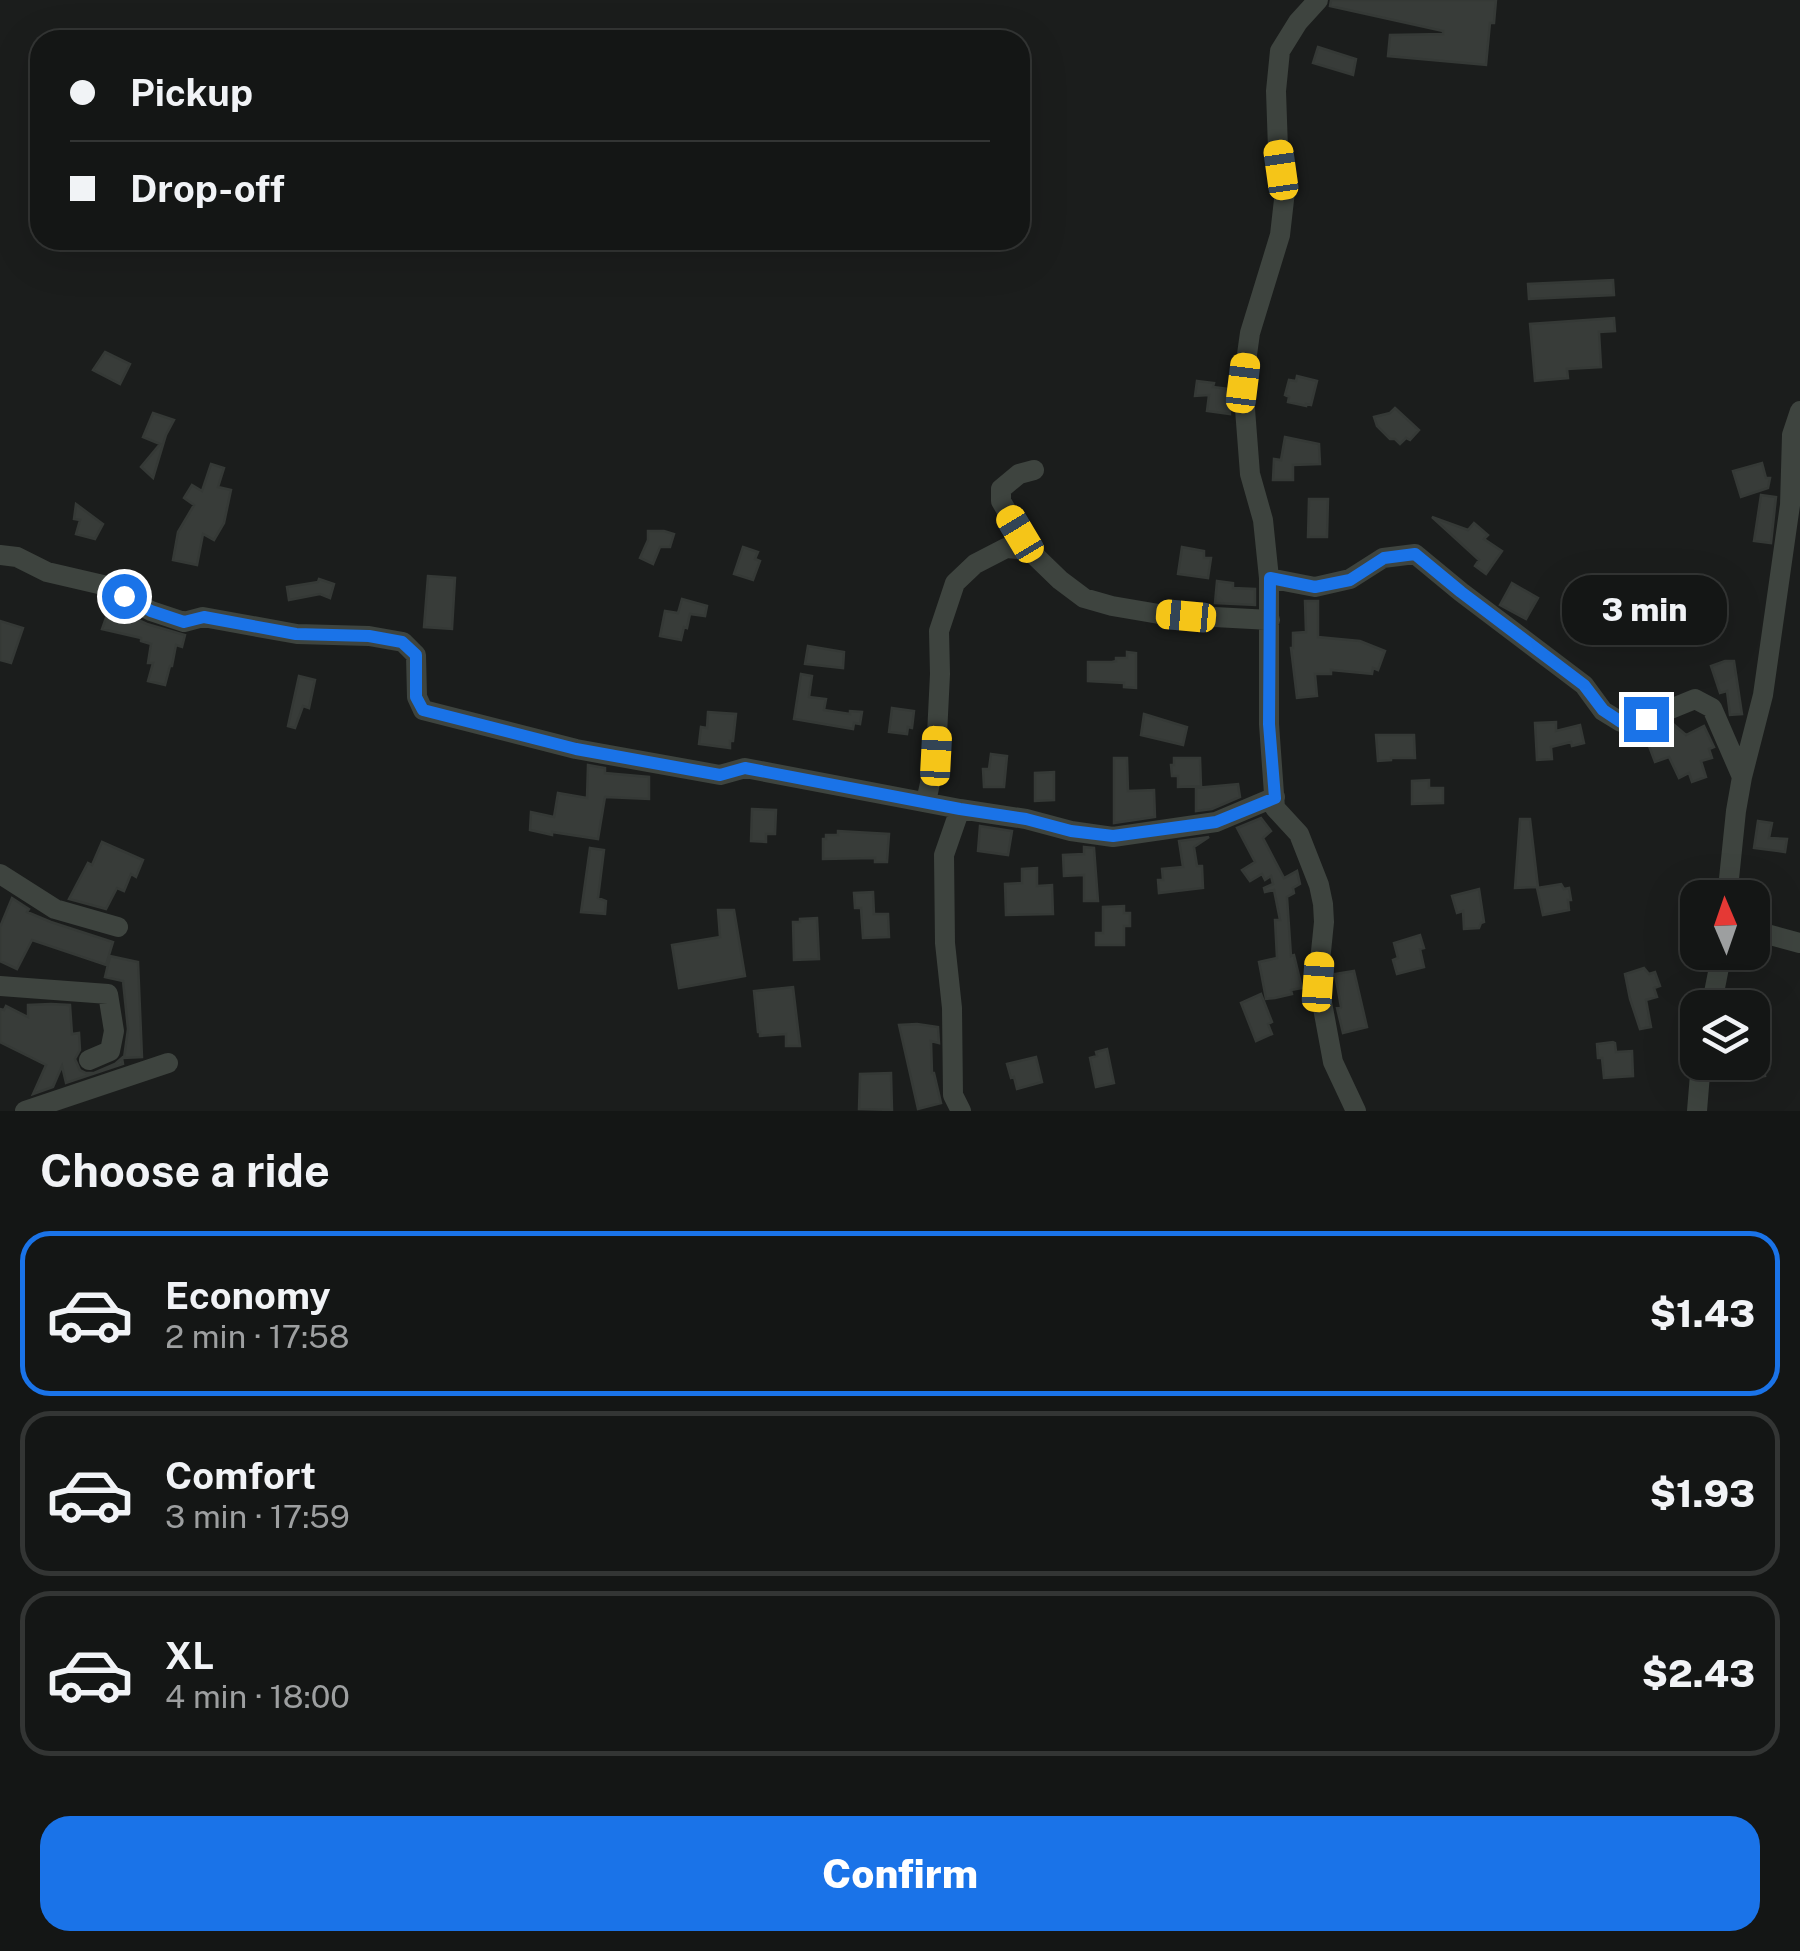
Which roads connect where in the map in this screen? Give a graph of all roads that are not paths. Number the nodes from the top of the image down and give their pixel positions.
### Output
1 (1318, 0) edge
2 (1800, 412) edge
3 (1034, 470) dead end
4 (1029, 550) junction
5 (0, 555) edge
6 (1270, 578) junction
7 (1270, 620) junction
8 (1742, 777) junction
9 (1275, 798) junction
10 (926, 802) junction
11 (960, 809) junction
12 (0, 874) edge
13 (1729, 880) edge
14 (118, 926) dead end
15 (1770, 935) edge
16 (1800, 943) edge
17 (0, 986) edge
18 (89, 1060) dead end
19 (168, 1063) dead end
20 (1700, 1080) edge
21 (25, 1111) edge
22 (960, 1111) edge
23 (1356, 1111) edge
24 (1697, 1111) edge

1 - 6 street
2 - 8 street
3 - 4 street
4 - 7 street
4 - 10 street
5 - 10 street
6 - 7 street
6 - 8 street
7 - 9 street
8 - 13 street
9 - 11 street
9 - 23 street
10 - 11 street
11 - 22 street
12 - 14 street
15 - 16 street
17 - 18 street
19 - 21 street
20 - 24 street

